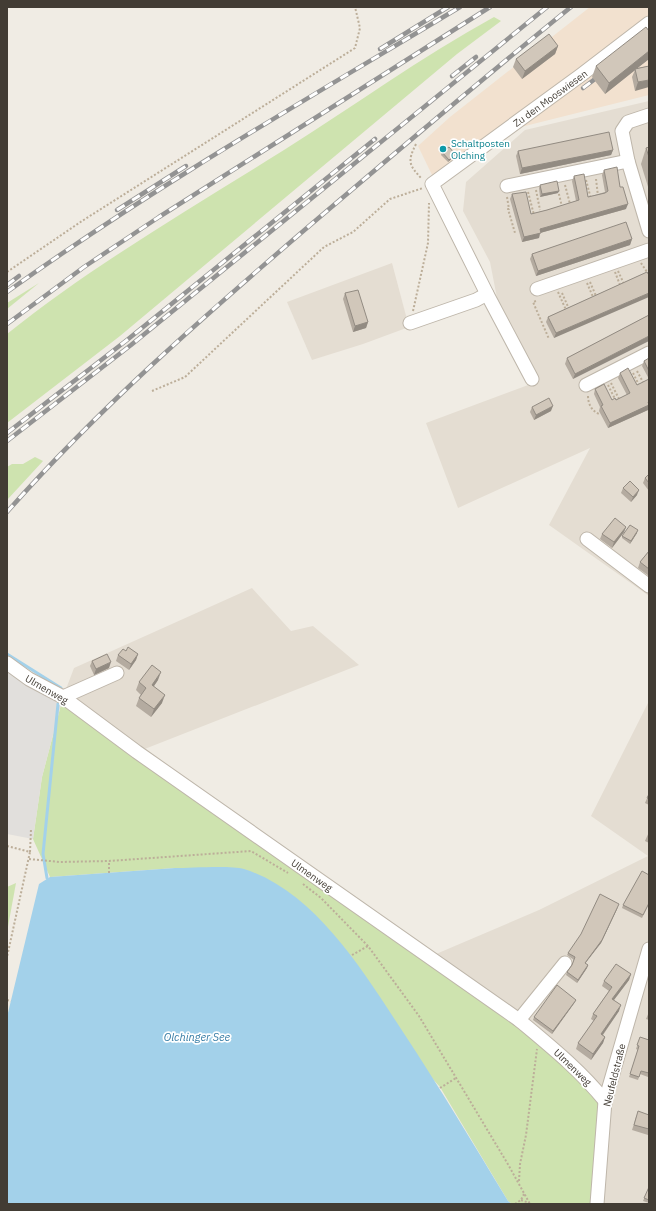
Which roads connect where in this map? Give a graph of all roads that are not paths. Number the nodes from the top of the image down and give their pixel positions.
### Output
1 (649, 23) edge
2 (649, 115) edge
3 (628, 161) junction
4 (507, 186) road end
5 (649, 231) edge
6 (649, 250) edge
7 (537, 289) road end
8 (487, 294) junction
9 (410, 323) road end
10 (649, 353) edge
11 (532, 379) dead end
12 (586, 385) road end
13 (587, 538) dead end
14 (649, 586) edge
15 (7, 663) edge
16 (117, 673) dead end
17 (63, 697) junction
18 (649, 949) edge
19 (565, 963) dead end
20 (519, 1020) junction
21 (605, 1101) junction
22 (597, 1204) edge

1 - 8 street, Zu den Mooswiesen
2 - 3 street
3 - 4 street
3 - 5 street
6 - 7 street
8 - 9 street
8 - 11 street
10 - 12 street
13 - 14 street
15 - 17 street, Ulmenweg
16 - 17 street
17 - 20 street, Ulmenweg
18 - 21 street, Neufeldstraße
19 - 20 street
20 - 21 street, Ulmenweg
21 - 22 street, Neufeldstraße

